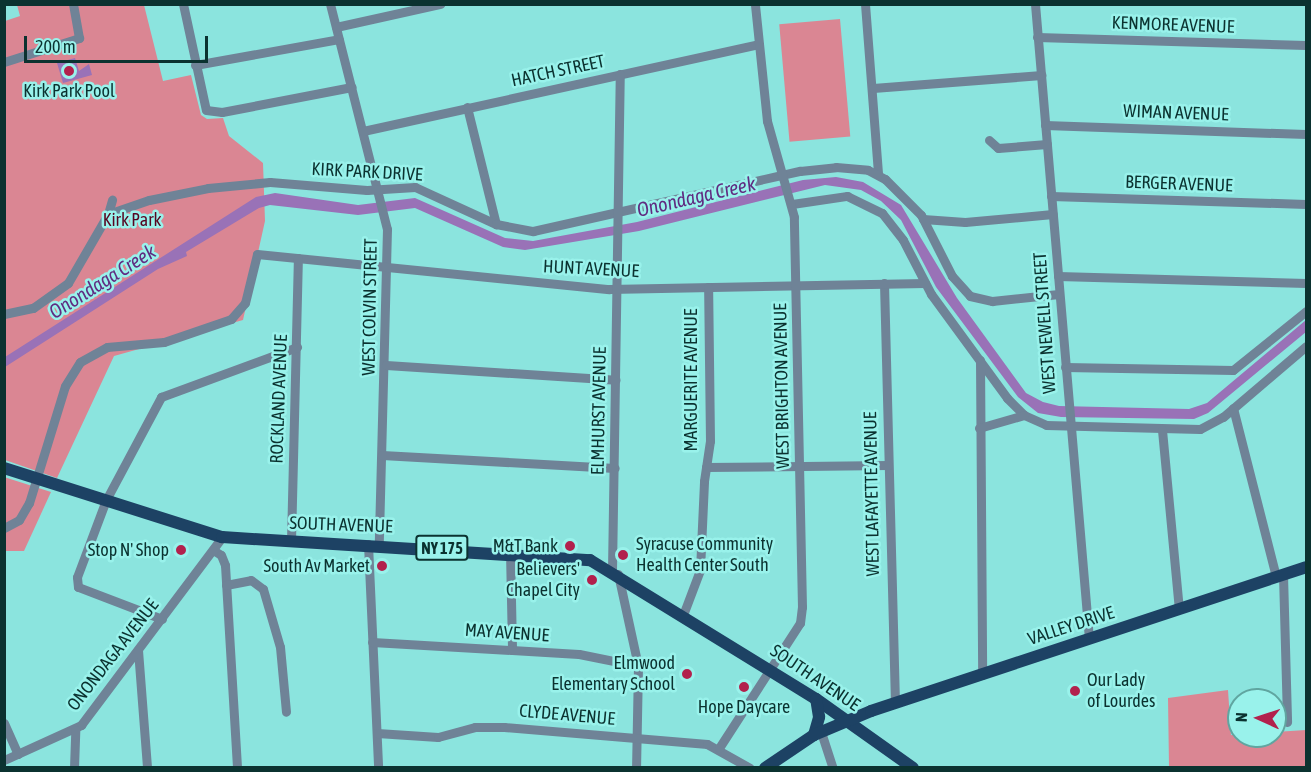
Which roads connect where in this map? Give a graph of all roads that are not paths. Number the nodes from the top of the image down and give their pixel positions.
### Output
1 (73, 4) edge
2 (183, 4) edge
3 (330, 4) edge
4 (440, 4) edge
5 (755, 4) edge
6 (866, 4) edge
7 (1035, 4) edge
8 (336, 27) junction
9 (1038, 37) junction
10 (339, 39) junction
11 (759, 44) junction
12 (1306, 45) edge
13 (4, 62) edge
14 (195, 65) junction
15 (620, 74) junction
16 (1041, 75) junction
17 (352, 87) junction
18 (873, 88) junction
19 (467, 107) junction
20 (1045, 125) junction
21 (363, 131) junction
22 (1306, 134) edge
23 (989, 140) dead end
24 (1047, 144) junction
25 (878, 174) junction
26 (784, 178) junction
27 (377, 190) junction
28 (1051, 196) junction
29 (112, 200) dead end
30 (791, 200) junction
31 (1306, 204) edge
32 (108, 214) junction
33 (1053, 214) junction
34 (618, 217) junction
35 (923, 219) junction
36 (495, 225) junction
37 (298, 258) junction
38 (389, 267) junction
39 (1058, 276) junction
40 (925, 282) junction
41 (884, 283) junction
42 (1306, 283) edge
43 (796, 285) junction
44 (708, 286) junction
45 (617, 289) junction
46 (1059, 294) junction
47 (1306, 311) edge
48 (4, 314) edge
49 (1306, 346) edge
50 (297, 347) junction
51 (980, 360) junction
52 (386, 366) junction
53 (1065, 367) junction
54 (616, 380) junction
55 (1233, 408) junction
56 (1024, 415) junction
57 (1070, 425) junction
58 (979, 428) junction
59 (1162, 430) junction
60 (382, 455) junction
61 (888, 465) junction
62 (706, 467) junction
63 (800, 467) junction
64 (4, 468) edge
65 (615, 468) junction
66 (38, 478) junction
67 (106, 500) junction
68 (4, 528) edge
69 (222, 537) junction
70 (291, 541) junction
71 (373, 544) junction
72 (213, 550) junction
73 (510, 552) junction
74 (1306, 567) edge
75 (615, 572) junction
76 (1280, 576) junction
77 (226, 585) junction
78 (646, 591) junction
79 (1179, 609) junction
80 (627, 612) junction
81 (683, 615) junction
82 (162, 619) junction
83 (1089, 639) junction
84 (372, 642) junction
85 (138, 650) junction
86 (512, 650) junction
87 (638, 666) junction
88 (771, 670) junction
89 (982, 675) junction
90 (1285, 688) edge
91 (816, 699) junction
92 (895, 703) junction
93 (286, 712) dead end
94 (847, 720) junction
95 (4, 723) edge
96 (75, 730) junction
97 (376, 733) junction
98 (818, 734) junction
99 (637, 738) junction
100 (719, 748) junction
101 (12, 757) edge
102 (12, 768) edge
103 (74, 768) edge
104 (147, 768) edge
105 (237, 768) edge
106 (378, 768) edge
107 (636, 768) edge
108 (750, 768) edge
109 (765, 768) edge
110 (833, 768) edge
111 (913, 768) edge

1 - 13 street
2 - 14 street
3 - 8 street, WEST COLVIN STREET
4 - 8 street
5 - 11 street, WEST BRIGHTON AVENUE
6 - 18 street
7 - 9 street, WEST NEWELL STREET
8 - 10 street, WEST COLVIN STREET
9 - 12 street, KENMORE AVENUE
9 - 16 street, WEST NEWELL STREET
10 - 14 street
10 - 17 street, WEST COLVIN STREET
11 - 15 street, HATCH STREET
11 - 26 street, WEST BRIGHTON AVENUE
14 - 17 street
15 - 19 street, HATCH STREET
15 - 34 street
16 - 18 street
16 - 20 street, WEST NEWELL STREET
17 - 21 street, WEST COLVIN STREET
18 - 25 street
19 - 21 street, HATCH STREET
19 - 36 street
20 - 22 street, WIMAN AVENUE
20 - 24 street, WEST NEWELL STREET
21 - 27 street, WEST COLVIN STREET
23 - 24 street
24 - 28 street, WEST NEWELL STREET
25 - 26 street, KIRK PARK DRIVE
25 - 35 street
26 - 30 street, WEST BRIGHTON AVENUE
26 - 34 street, KIRK PARK DRIVE
27 - 32 street, KIRK PARK DRIVE
27 - 36 street, KIRK PARK DRIVE
27 - 38 street, WEST COLVIN STREET
28 - 31 street, BERGER AVENUE
28 - 33 street, WEST NEWELL STREET
29 - 32 street
30 - 40 street
30 - 43 street, WEST BRIGHTON AVENUE
32 - 48 street
33 - 35 street
33 - 39 street, WEST NEWELL STREET
34 - 36 street, KIRK PARK DRIVE
34 - 45 street, ELMHURST AVENUE
35 - 46 street
37 - 38 street, HUNT AVENUE
37 - 50 street, ROCKLAND AVENUE
37 - 66 street, HUNT AVENUE
38 - 45 street, HUNT AVENUE
38 - 52 street, WEST COLVIN STREET
39 - 42 street
39 - 46 street, WEST NEWELL STREET
40 - 41 street, HUNT AVENUE
40 - 51 street
41 - 43 street, HUNT AVENUE
41 - 61 street, WEST LAFAYETTE AVENUE
43 - 44 street, HUNT AVENUE
43 - 63 street, WEST BRIGHTON AVENUE
44 - 45 street, HUNT AVENUE
44 - 62 street, MARGUERITE AVENUE
45 - 54 street, ELMHURST AVENUE
46 - 53 street, WEST NEWELL STREET
47 - 53 street
49 - 55 street
50 - 67 street
50 - 70 street, ROCKLAND AVENUE
51 - 56 street
51 - 58 street
52 - 54 street
52 - 60 street, WEST COLVIN STREET
53 - 57 street, WEST NEWELL STREET
54 - 65 street, ELMHURST AVENUE
55 - 59 street
55 - 76 street
56 - 57 street
56 - 58 street
57 - 59 street
57 - 83 street, WEST NEWELL STREET
58 - 89 street
59 - 79 street
60 - 65 street
60 - 71 street, WEST COLVIN STREET
61 - 63 street
61 - 92 street, WEST LAFAYETTE AVENUE
62 - 63 street
62 - 81 street, MARGUERITE AVENUE
63 - 88 street, WEST BRIGHTON AVENUE
64 - 66 main road, SOUTH AVENUE / NY 175
65 - 75 street, ELMHURST AVENUE
66 - 67 main road, SOUTH AVENUE / NY 175
66 - 68 street
67 - 69 main road, SOUTH AVENUE / NY 175
67 - 82 street
69 - 70 main road, SOUTH AVENUE / NY 175
69 - 72 street, ONONDAGA AVENUE
70 - 71 main road, SOUTH AVENUE / NY 175
71 - 73 main road, SOUTH AVENUE / NY 175
71 - 84 street, WEST COLVIN STREET
72 - 77 street
72 - 82 street, ONONDAGA AVENUE
73 - 75 main road, SOUTH AVENUE / NY 175
73 - 86 street
74 - 76 main road, VALLEY DRIVE
75 - 78 main road, SOUTH AVENUE / NY 175
75 - 80 street, ELMHURST AVENUE
76 - 79 main road, VALLEY DRIVE
76 - 90 street
77 - 93 street
77 - 105 street
78 - 80 street
78 - 81 main road, SOUTH AVENUE / NY 175
79 - 83 main road, VALLEY DRIVE
80 - 87 street, ELMHURST AVENUE
81 - 88 main road, SOUTH AVENUE / NY 175
82 - 85 street, ONONDAGA AVENUE
83 - 89 main road, VALLEY DRIVE
84 - 86 street, MAY AVENUE
84 - 97 street, WEST COLVIN STREET
85 - 96 street, ONONDAGA AVENUE
85 - 104 street
86 - 87 street, MAY AVENUE
87 - 99 street, ELMHURST AVENUE
88 - 91 main road, SOUTH AVENUE / NY 175
88 - 100 street, WEST BRIGHTON AVENUE
89 - 92 main road, VALLEY DRIVE
91 - 94 main road, SOUTH AVENUE / NY 175
91 - 98 main road
92 - 94 main road, VALLEY DRIVE
94 - 98 main road, VALLEY DRIVE
94 - 111 main road, SOUTH AVENUE / NY 175
95 - 101 street
96 - 101 street, ONONDAGA AVENUE
96 - 103 street
97 - 99 street, CLYDE AVENUE
97 - 106 street, WEST COLVIN STREET
98 - 109 main road, VALLEY DRIVE
98 - 110 street
99 - 100 street, CLYDE AVENUE
99 - 107 street, ELMHURST AVENUE
100 - 108 street, CLYDE AVENUE
101 - 102 street

